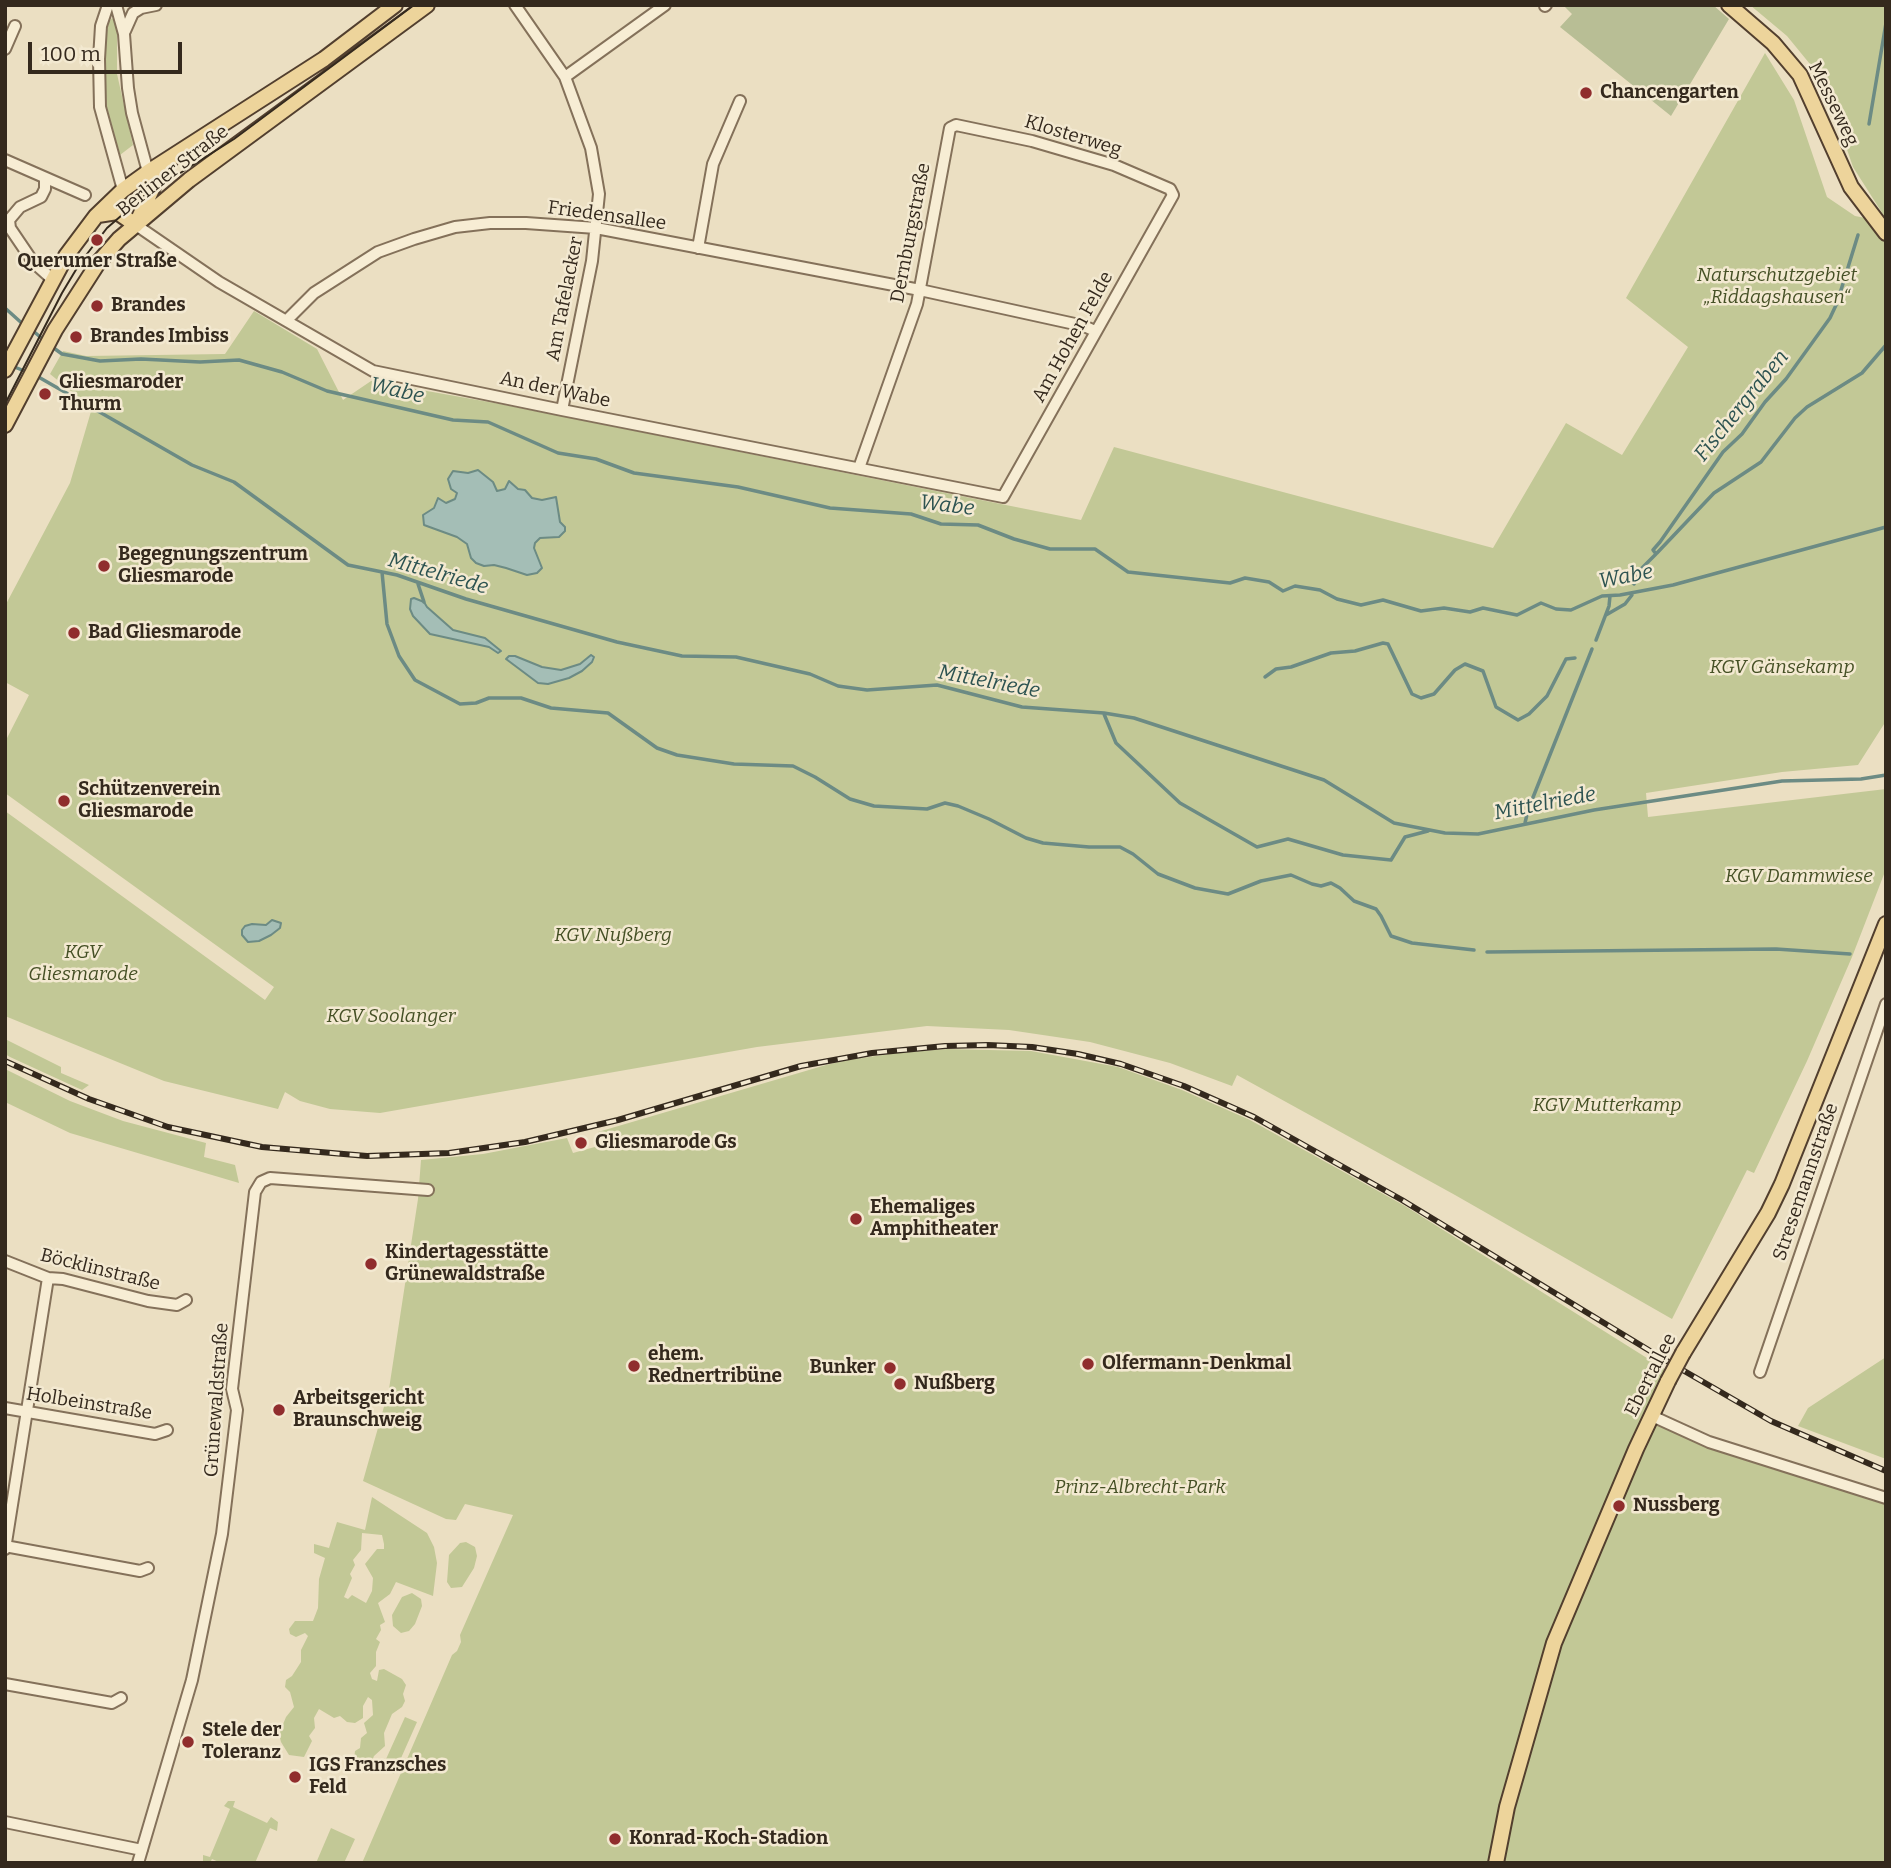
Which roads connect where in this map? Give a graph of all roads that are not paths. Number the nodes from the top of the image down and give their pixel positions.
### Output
1 (108, 5) edge
2 (116, 5) edge
3 (128, 5) edge
4 (156, 5) edge
5 (395, 5) edge
6 (427, 5) edge
7 (515, 5) edge
8 (665, 5) edge
9 (1729, 5) edge
10 (141, 8) junction
11 (15, 26) dead end
12 (124, 34) junction
13 (5, 49) edge
14 (565, 77) junction
15 (740, 101) dead end
16 (956, 125) joint
17 (176, 153) junction
18 (5, 160) edge
19 (148, 172) junction
20 (45, 178) junction
21 (123, 190) junction
22 (173, 192) junction
23 (148, 194) junction
24 (85, 195) dead end
25 (1173, 195) joint
26 (97, 216) junction
27 (133, 219) junction
28 (596, 228) junction
29 (1886, 233) edge
30 (698, 248) junction
31 (52, 279) junction
32 (920, 290) junction
33 (287, 320) junction
34 (1095, 331) junction
35 (5, 370) edge
36 (562, 410) junction
37 (5, 425) edge
38 (859, 468) junction
39 (1003, 497) joint
40 (1886, 924) edge
41 (1886, 1004) edge
42 (428, 1190) dead end
43 (5, 1261) edge
44 (48, 1278) junction
45 (186, 1300) dead end
46 (1760, 1372) dead end
47 (5, 1408) edge
48 (27, 1412) junction
49 (1652, 1416) junction
50 (167, 1430) dead end
51 (1886, 1498) edge
52 (5, 1547) edge
53 (148, 1568) dead end
54 (5, 1684) edge
55 (121, 1698) dead end
56 (5, 1822) edge
57 (142, 1850) junction
58 (138, 1863) edge
59 (1496, 1863) edge

1 - 21 street
2 - 12 street
3 - 10 street
4 - 10 street
5 - 17 main road, Berliner Straße
6 - 22 main road, Berliner Straße
7 - 14 street, Am Tafelacker
8 - 14 street
9 - 29 main road, Messeweg
10 - 12 street
11 - 13 street
12 - 19 street
14 - 28 street, Am Tafelacker
15 - 30 street
16 - 25 street, Klosterweg
16 - 32 street, Dernburgstraße
17 - 19 main road, Berliner Straße
17 - 23 main road
18 - 20 street
19 - 21 main road, Berliner Straße
19 - 23 main road
20 - 24 street
20 - 31 street
21 - 23 main road
21 - 26 main road, Berliner Straße
21 - 27 main road
22 - 23 main road
22 - 27 main road, Berliner Straße
23 - 27 main road
25 - 34 street, Am Hohen Felde
26 - 27 main road
26 - 31 main road, Berliner Straße
27 - 33 street, An der Wabe
27 - 37 main road, Berliner Straße
28 - 30 street, Friedensallee
28 - 33 street, Friedensallee
28 - 36 street, Am Tafelacker
30 - 32 street, Friedensallee
31 - 35 main road, Berliner Straße
32 - 34 street, Friedensallee
32 - 38 street, Dernburgstraße
33 - 36 street, An der Wabe
34 - 39 street, Am Hohen Felde
36 - 38 street, An der Wabe
38 - 39 street, An der Wabe
40 - 49 main road, Ebertallee, bridge
41 - 46 street, Stresemannstraße
42 - 57 street, Grünewaldstraße
43 - 44 street, Böcklinstraße
44 - 45 street, Böcklinstraße
44 - 48 street
47 - 48 street, Holbeinstraße
48 - 50 street, Holbeinstraße
48 - 52 street
49 - 51 street
49 - 59 main road, Ebertallee
52 - 53 street
54 - 55 street
56 - 57 street
57 - 58 street, Grünewaldstraße

